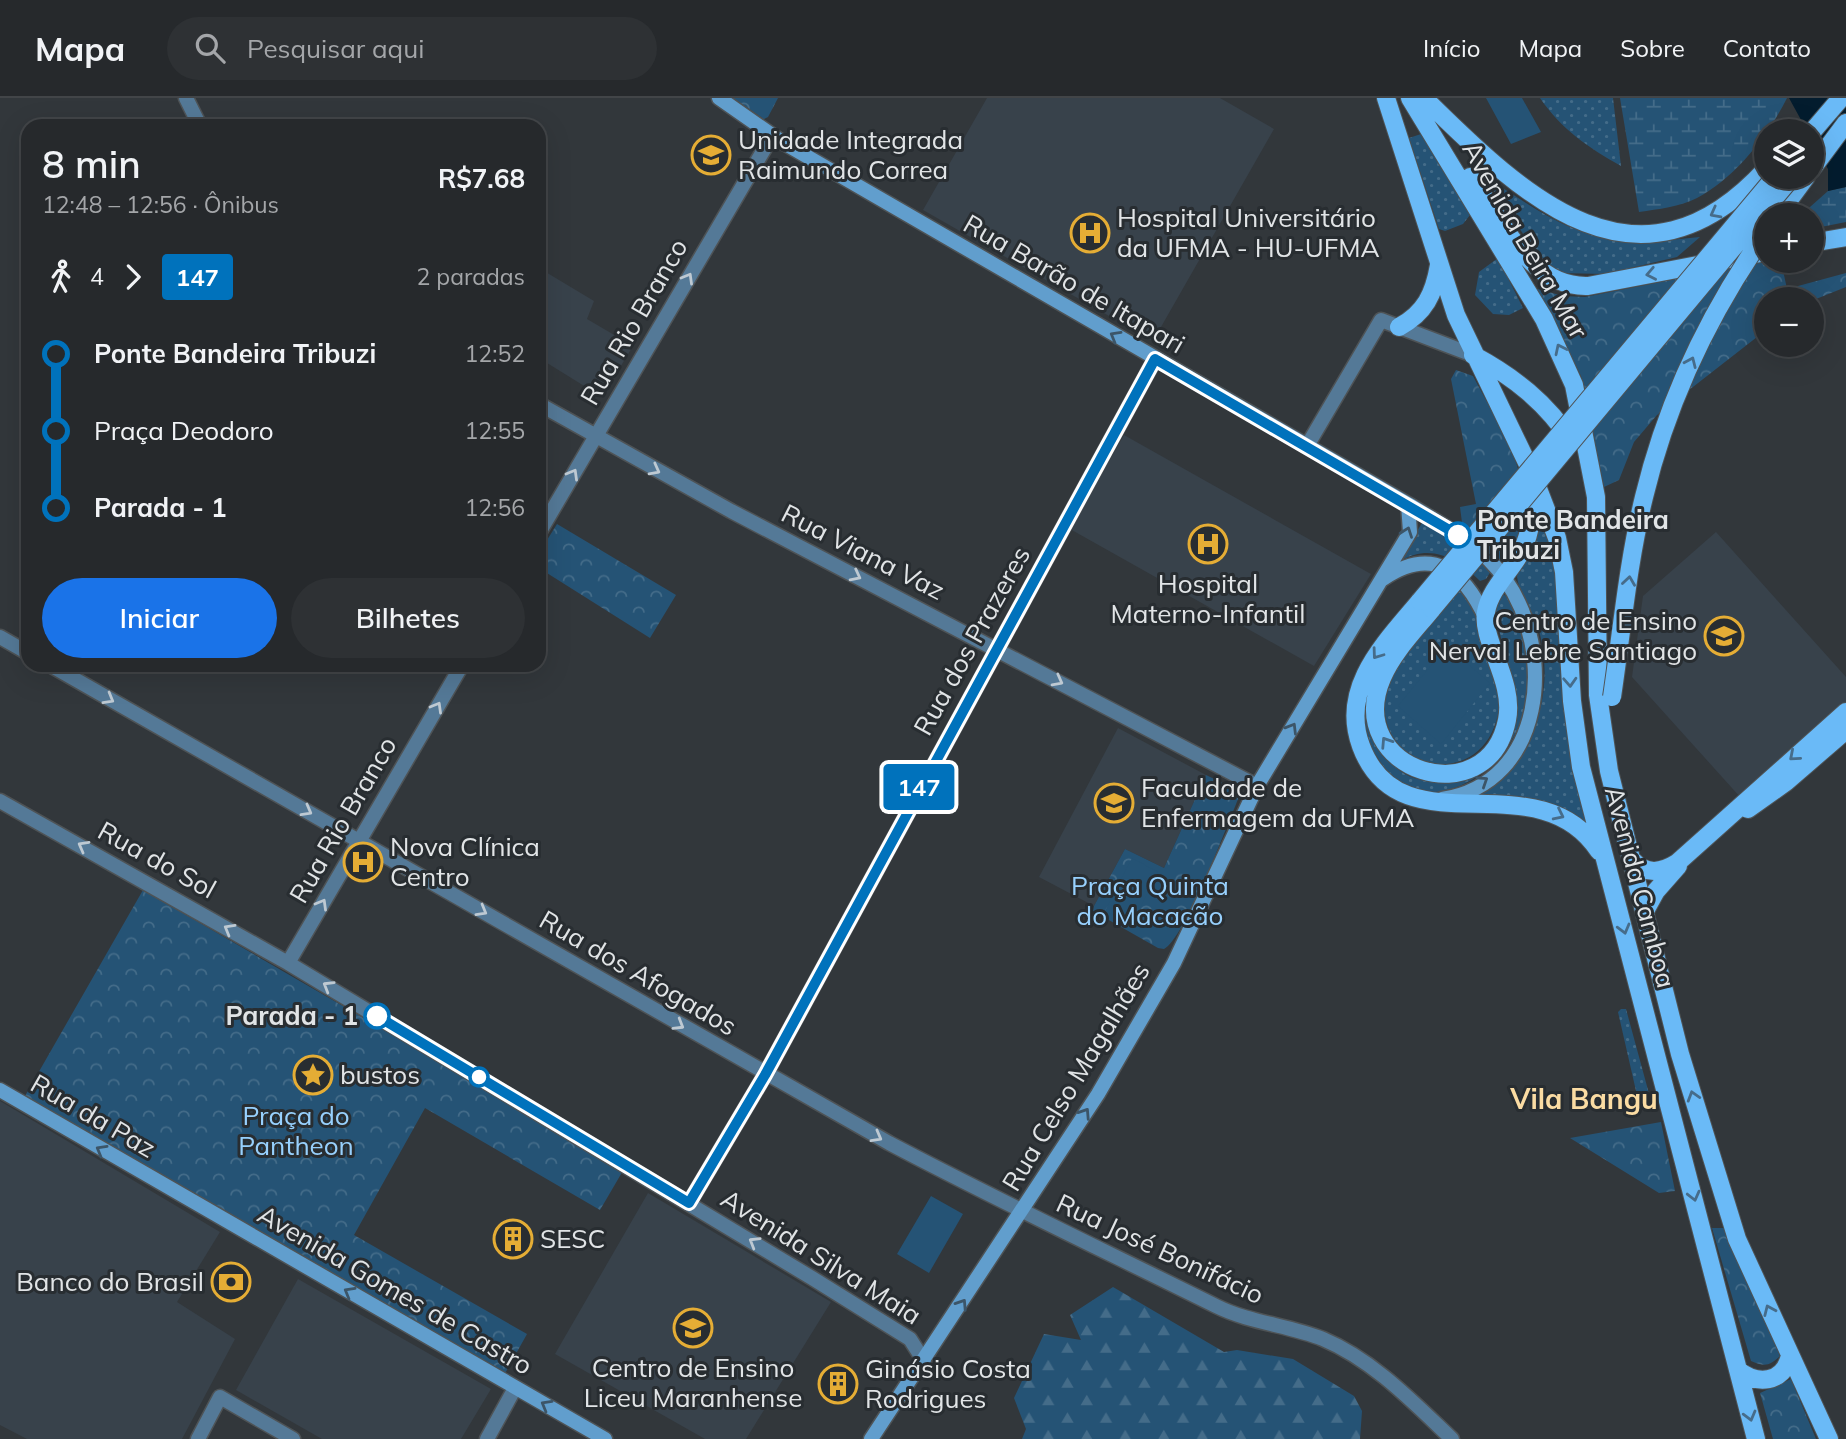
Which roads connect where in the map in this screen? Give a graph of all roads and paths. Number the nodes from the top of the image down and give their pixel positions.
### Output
1 (186, 98) edge
2 (719, 98) edge
3 (1387, 98) edge
4 (1830, 98) edge
5 (1841, 98) edge
6 (1418, 103) edge
7 (1846, 112) edge
8 (196, 119) edge
9 (1811, 119) edge
10 (1823, 119) edge
11 (1846, 124) edge
12 (772, 136) junction
13 (1824, 138) edge
14 (1824, 153) edge
15 (1754, 181) edge
16 (1765, 189) edge
17 (1782, 189) edge
18 (1846, 237) edge
19 (1824, 241) edge
20 (1754, 251) edge
21 (1754, 254) edge
22 (1440, 265) junction
23 (1399, 327) junction
24 (1473, 355) junction
25 (1155, 359) junction
26 (1527, 389) junction
27 (1498, 407) junction
28 (546, 408) edge
29 (1581, 414) joint
30 (595, 437) junction
31 (1307, 446) junction
32 (1532, 473) junction
33 (1594, 482) junction
34 (1408, 505) junction
35 (546, 521) edge
36 (1504, 577) junction
37 (1382, 580) junction
38 (1426, 605) junction
39 (1486, 619) junction
40 (0, 637) edge
41 (996, 648) junction
42 (21, 649) edge
43 (62, 672) edge
44 (458, 672) edge
45 (1846, 712) edge
46 (1846, 730) edge
47 (1608, 766) junction
48 (1257, 786) junction
49 (1419, 799) junction
50 (0, 801) edge
51 (1706, 838) junction
52 (359, 841) junction
53 (1687, 855) junction
54 (1632, 860) junction
55 (1606, 863) junction
56 (1645, 911) junction
57 (288, 962) junction
58 (765, 1075) junction
59 (0, 1090) edge
60 (160, 1184) joint
61 (689, 1203) junction
62 (1022, 1213) junction
63 (1790, 1356) junction
64 (924, 1361) junction
65 (1738, 1370) junction
66 (515, 1388) junction
67 (198, 1439) edge
68 (293, 1439) edge
69 (487, 1439) edge
70 (605, 1439) edge
71 (871, 1439) edge
72 (1452, 1439) edge
73 (1756, 1439) edge
74 (1829, 1439) edge

1 - 8 street
2 - 12 main road, Rua Barão de Itapari
3 - 22 main road
4 - 9 main road
5 - 10 main road
15 -> 6 main road
21 -> 6 main road
29 -> 6 main road, Avenida Beira Mar
7 - 13 main road
11 - 14 main road
25 -> 12 main road, Rua Barão de Itapari
30 -> 12 street, Rua Rio Branco
16 - 38 main road, bridge
17 - 38 main road, bridge
18 - 19 main road
47 -> 20 main road, bridge
22 - 23 main road
22 - 24 main road
23 - 24 street
23 - 31 street
24 - 26 main road
24 - 27 main road, Avenida Camboa
25 - 31 main road, Rua Barão de Itapari
25 - 41 street, Rua dos Prazeres
26 - 27 main road
26 - 33 main road
27 - 32 main road, Avenida Camboa
28 - 30 street, Rua Viana Vaz
29 - 33 main road, Avenida Camboa
35 -> 30 street, Rua Rio Branco
30 -> 41 street, Rua Viana Vaz
31 - 34 main road, Rua Barão de Itapari
32 - 36 main road
32 -> 55 main road, Avenida Camboa
33 - 47 main road, Avenida Camboa
34 - 36 main road
37 -> 34 main road, Rua Celso Magalhães
36 - 39 main road
49 -> 36 main road
37 - 39 main road
48 -> 37 main road, Rua Celso Magalhães
39 -> 38 main road
38 -> 49 main road
40 - 42 street
41 -> 48 street, Rua Viana Vaz
41 - 58 street, Rua dos Prazeres
43 -> 52 street, Rua dos Afogados
52 -> 44 street, Rua Rio Branco
45 -> 51 main road
46 - 51 main road
47 - 54 main road, Avenida Camboa
62 -> 48 main road, Rua Celso Magalhães
49 -> 55 main road
57 -> 50 street, Rua do Sol
51 - 53 main road
57 -> 52 street, Rua Rio Branco
52 -> 58 street, Rua dos Afogados
53 - 54 main road
53 - 56 main road
54 - 56 main road, Avenida Camboa
55 -> 65 main road, Avenida Camboa
63 -> 56 main road, Avenida Camboa
61 -> 57 street, Avenida Silva Maia
58 - 61 street, Rua dos Prazeres
58 -> 62 street, Rua dos Afogados
60 -> 59 main road, Rua da Paz
66 -> 60 main road, Avenida Gomes de Castro
64 -> 61 street, Avenida Silva Maia
64 -> 62 main road, Rua Celso Magalhães
62 - 72 street, Rua José Bonifácio
63 - 65 main road
63 - 74 main road, Avenida Camboa
64 - 71 main road, Rua Celso Magalhães
65 -> 73 main road, Avenida Camboa
66 - 69 street
70 -> 66 main road, Avenida Gomes de Castro
67 - 68 street

